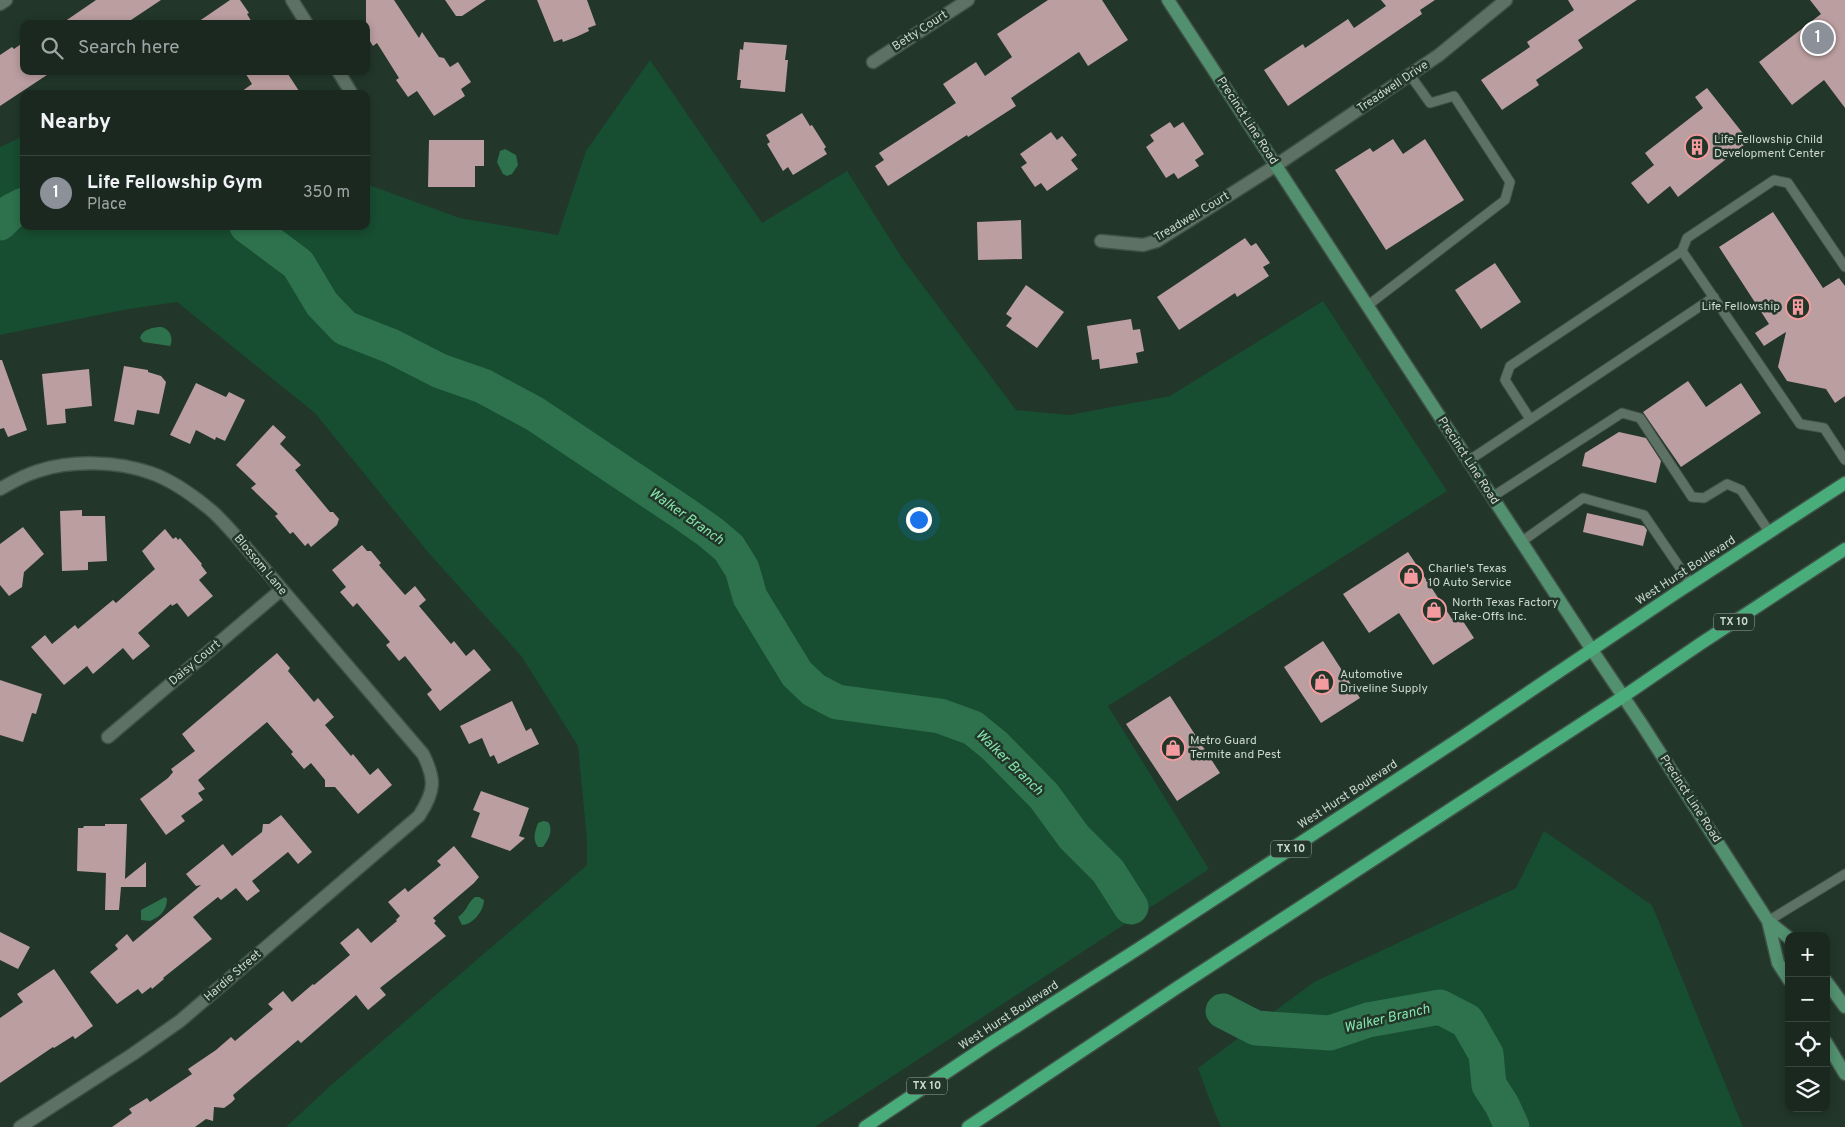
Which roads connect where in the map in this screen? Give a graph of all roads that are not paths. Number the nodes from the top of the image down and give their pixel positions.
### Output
1 (6, 0) edge
2 (292, 0) edge
3 (968, 0) edge
4 (1168, 0) edge
5 (1506, 0) edge
6 (0, 4) edge
7 (304, 20) edge
8 (873, 62) dead end
9 (340, 75) edge
10 (1410, 75) junction
11 (350, 90) edge
12 (1275, 166) junction
13 (1101, 241) dead end
14 (1682, 251) junction
15 (1845, 268) edge
16 (1714, 297) junction
17 (1366, 306) junction
18 (1530, 419) junction
19 (1845, 460) edge
20 (1468, 461) junction
21 (1845, 484) edge
22 (0, 489) edge
23 (1492, 498) junction
24 (1770, 533) junction
25 (1521, 542) junction
26 (1845, 549) edge
27 (1691, 584) junction
28 (281, 590) junction
29 (1592, 650) junction
30 (1624, 696) junction
31 (108, 736) dead end
32 (428, 802) joint
33 (1845, 874) edge
34 (1768, 921) junction
35 (1785, 935) edge
36 (1787, 977) edge
37 (1830, 986) edge
38 (1845, 1007) edge
39 (1830, 1049) edge
40 (1845, 1074) edge
41 (20, 1127) edge
42 (865, 1127) edge
43 (968, 1127) edge

1 - 6 street
2 - 7 street
3 - 8 street, Betty Court
4 - 12 main road, Precinct Line Road
5 - 10 street, Treadwell Drive
9 - 11 street
10 - 12 street, Treadwell Drive
10 - 17 lane
12 - 13 street, Treadwell Court
12 - 17 main road, Precinct Line Road
14 - 15 lane
14 - 16 lane
14 - 18 lane
16 - 18 lane
16 - 19 lane
17 - 20 main road, Precinct Line Road
18 - 20 lane
20 - 23 main road, Precinct Line Road
21 - 24 main road, West Hurst Boulevard / TX 10
22 - 28 street, Blossom Lane
23 - 24 lane
23 - 25 main road, Precinct Line Road
24 - 27 main road, West Hurst Boulevard / TX 10
25 - 27 lane
25 - 29 main road, Precinct Line Road
26 - 30 main road, TX 10
27 - 29 main road, West Hurst Boulevard / TX 10
28 - 31 street, Daisy Court
28 - 32 street, Blossom Lane
29 - 30 main road, Precinct Line Road
29 - 42 main road, West Hurst Boulevard / TX 10
30 - 34 main road, Precinct Line Road
30 - 43 main road, TX 10
32 - 41 street, Hardie Street
33 - 34 lane
34 - 35 main road, Precinct Line Road
34 - 36 main road, Precinct Line Road
37 - 38 main road
39 - 40 main road

